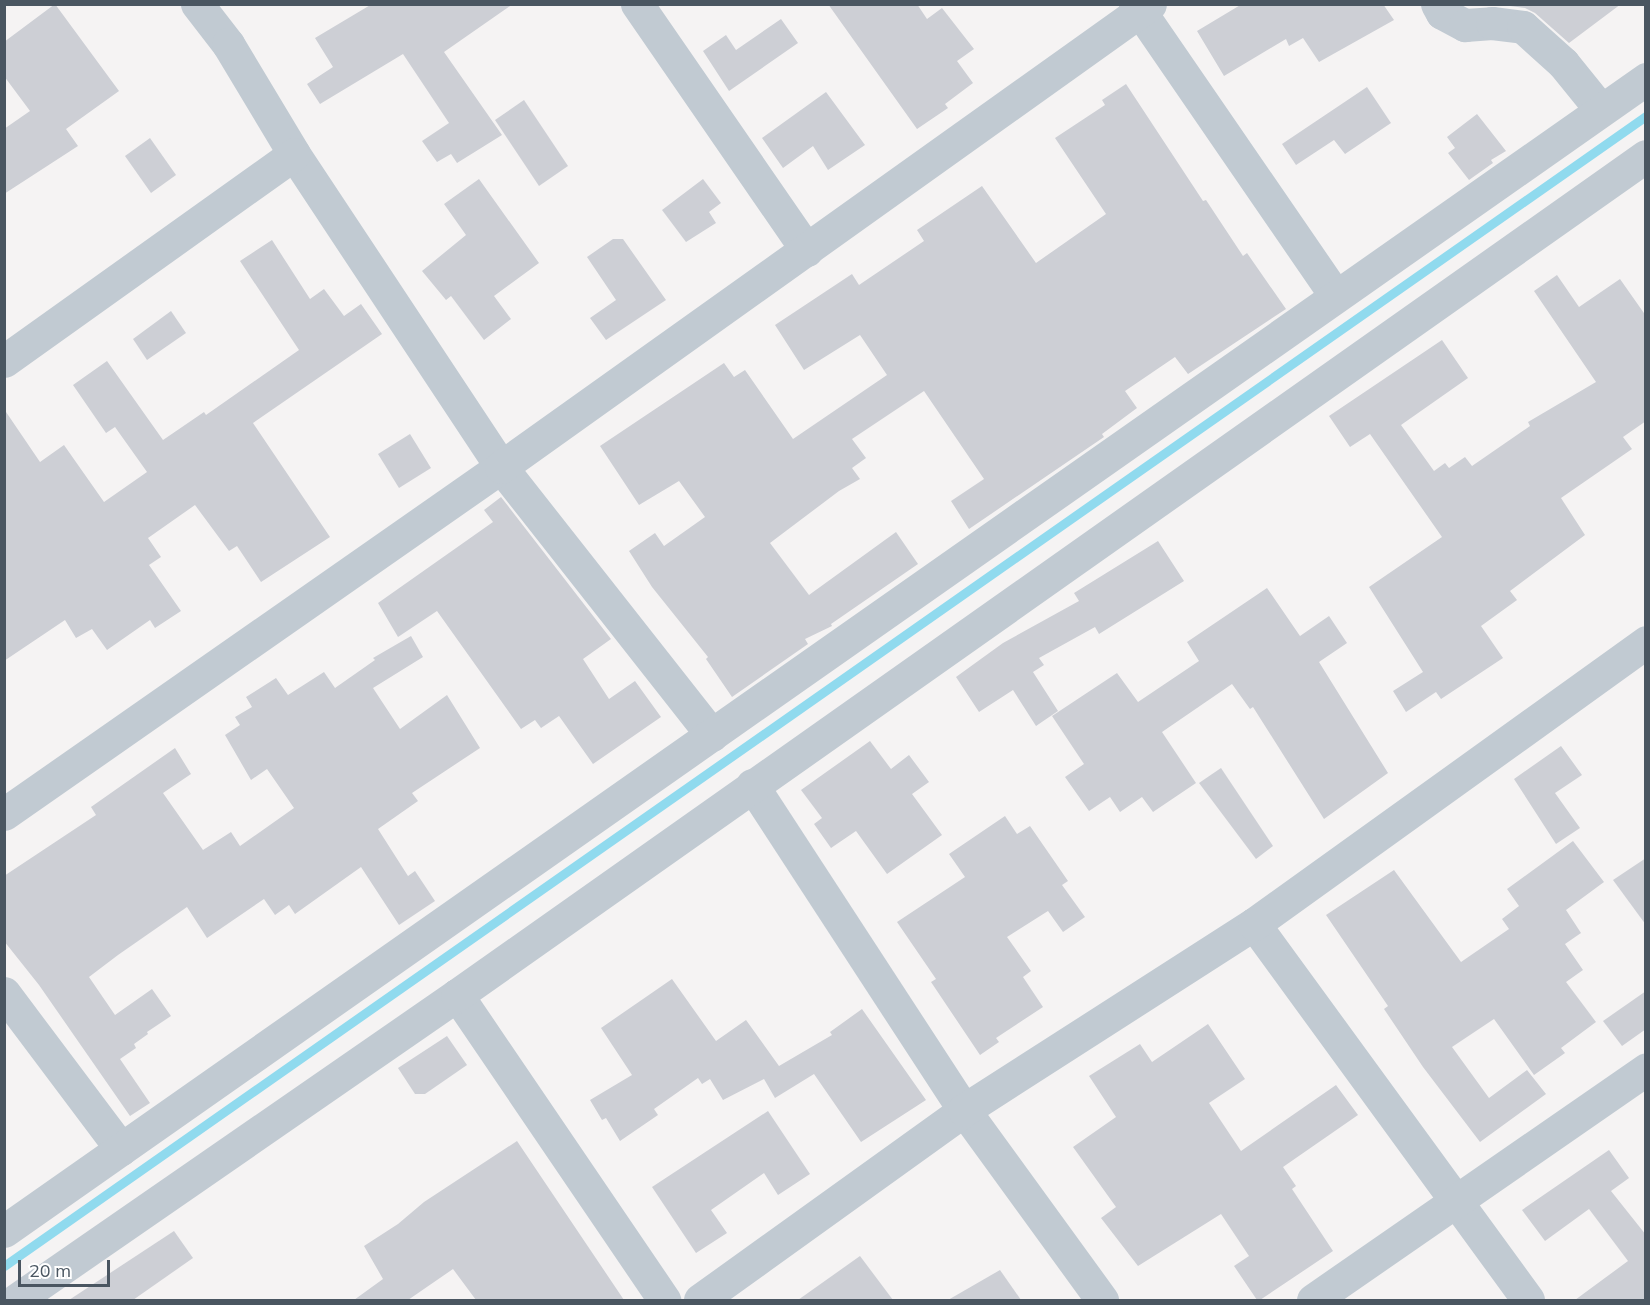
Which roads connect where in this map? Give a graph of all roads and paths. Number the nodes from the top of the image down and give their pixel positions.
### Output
1 (197, 4) edge
2 (637, 4) edge
3 (1437, 4) edge
4 (1142, 7) edge
5 (1646, 79) edge
6 (1601, 110) junction
7 (294, 154) junction
8 (1646, 156) edge
9 (807, 250) junction
10 (1336, 296) junction
11 (4, 361) edge
12 (501, 466) junction
13 (1646, 642) edge
14 (712, 735) junction
15 (752, 785) junction
16 (4, 814) edge
17 (1254, 924) junction
18 (4, 993) edge
19 (457, 995) junction
20 (1646, 1069) edge
21 (964, 1110) junction
22 (121, 1149) junction
23 (1457, 1200) junction
24 (4, 1231) edge
25 (16, 1300) edge
26 (664, 1300) edge
27 (700, 1300) edge
28 (1102, 1300) edge
29 (1313, 1300) edge
30 (1528, 1300) edge

1 - 7 street
2 - 9 street
3 - 6 street
4 - 9 street
4 - 10 street
5 - 6 street
6 - 10 street
7 - 11 street
7 - 12 street
8 - 15 street
9 - 12 street
10 - 14 street
12 - 14 street
12 - 16 street
13 - 17 street
14 - 22 street
15 - 19 street
15 - 21 street
17 - 21 street
17 - 23 street
18 - 22 street
19 - 25 street
19 - 26 street
20 - 23 street
21 - 27 street
21 - 28 street
22 - 24 street
23 - 29 street
23 - 30 street

